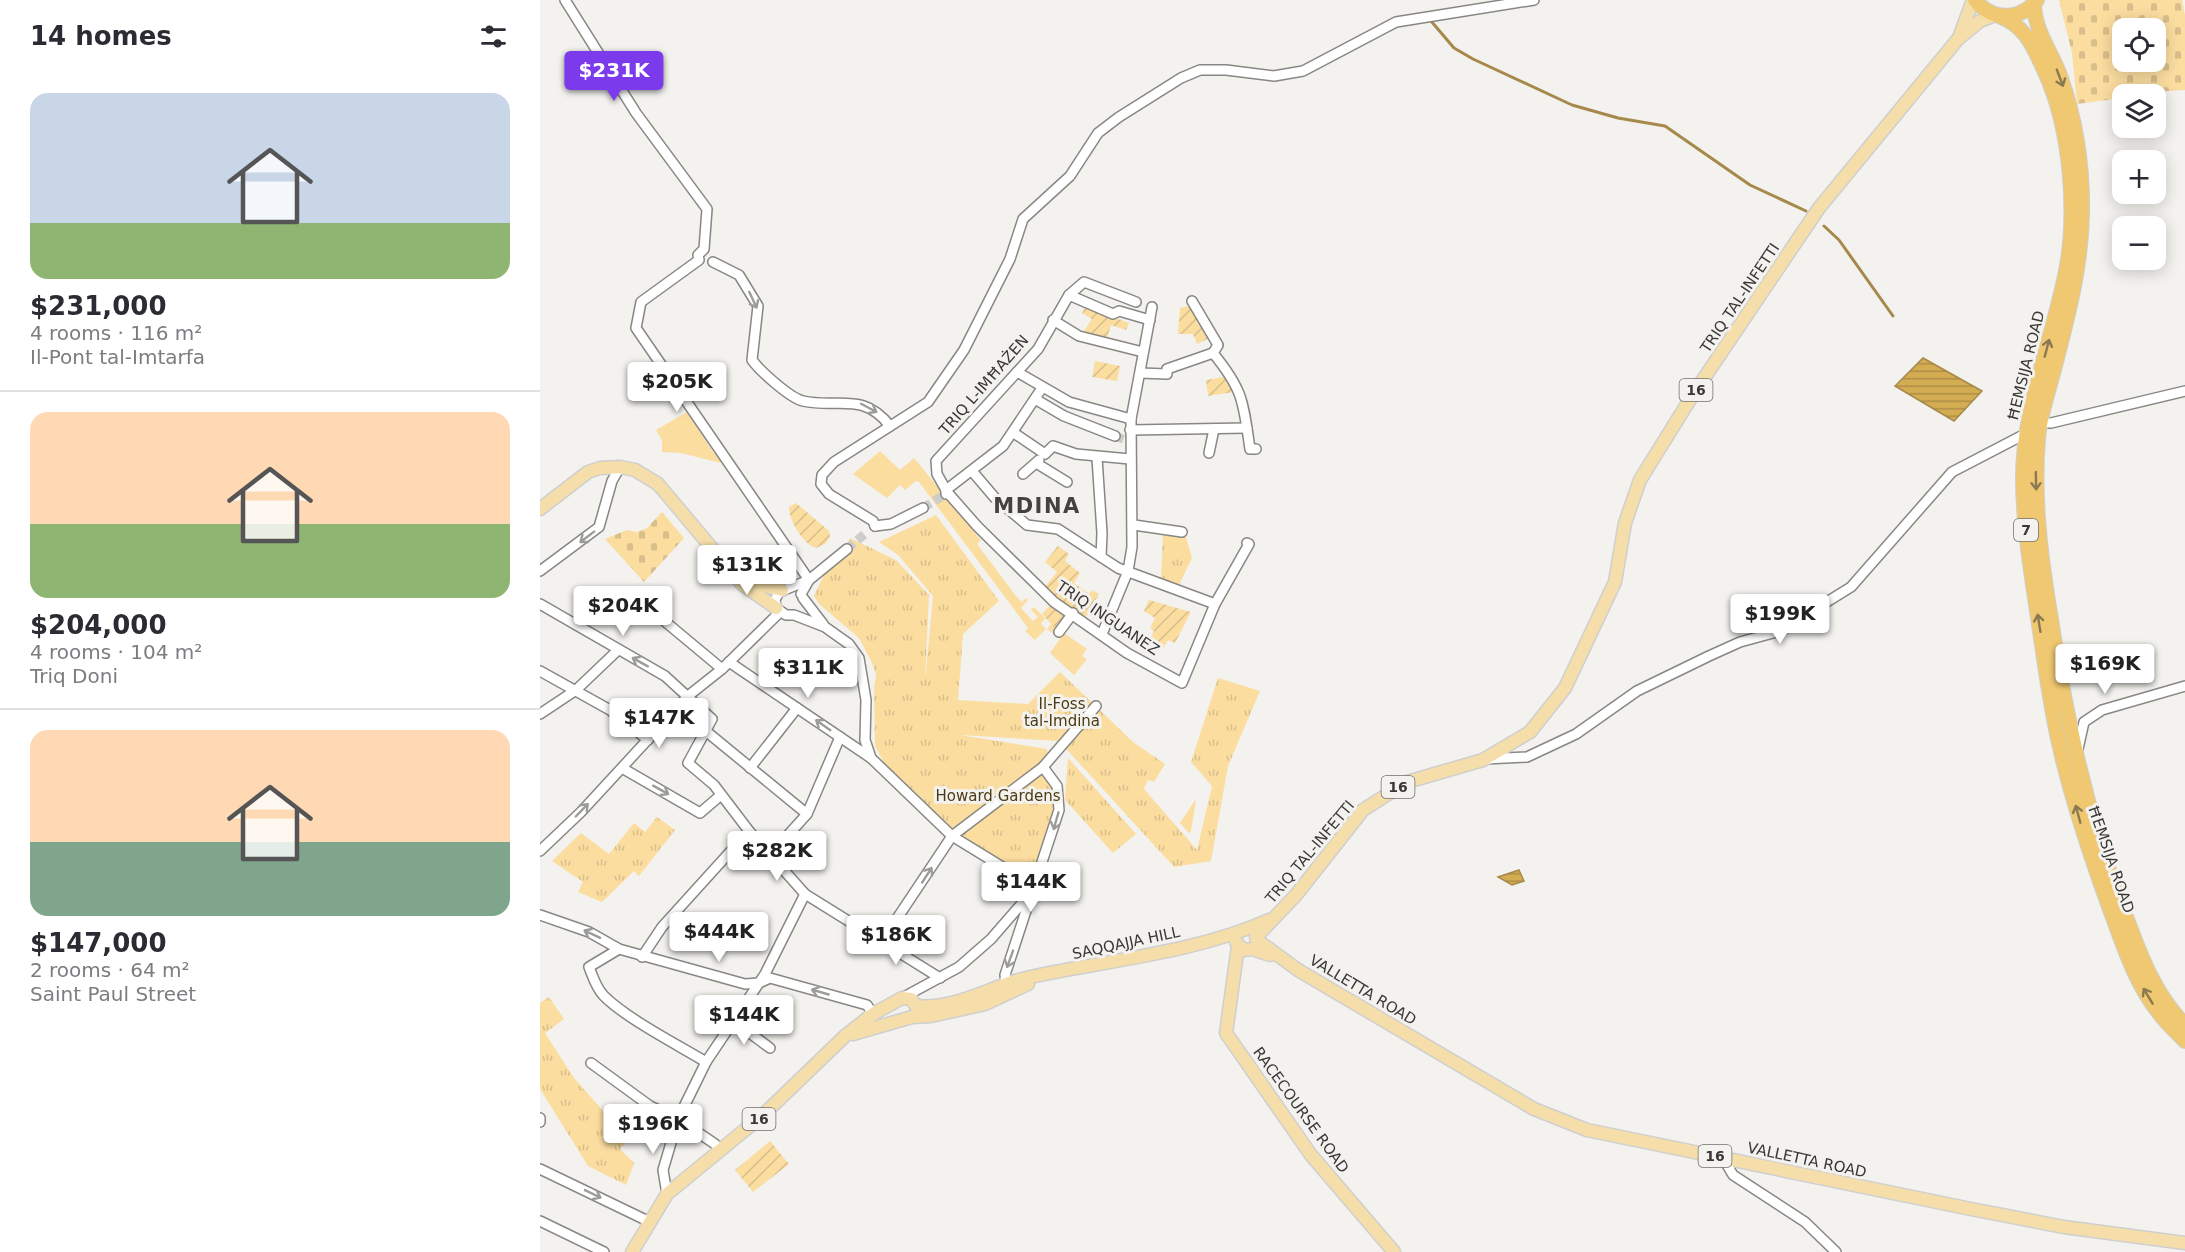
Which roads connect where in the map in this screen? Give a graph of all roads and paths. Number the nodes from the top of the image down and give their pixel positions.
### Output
1 (564, 0) edge
2 (1534, 0) edge
3 (1974, 0) edge
4 (2035, 2) edge
5 (1997, 15) junction
6 (1958, 39) junction
7 (705, 249) junction
8 (699, 260) junction
9 (713, 262) junction
10 (1069, 295) junction
11 (1192, 301) dead end
12 (1136, 302) dead end
13 (1152, 307) dead end
14 (1053, 320) junction
15 (1150, 320) junction
16 (1143, 352) junction
17 (1213, 353) junction
18 (1017, 372) junction
19 (1140, 373) junction
20 (1042, 388) junction
21 (2185, 392) edge
22 (1035, 399) junction
23 (1131, 419) junction
24 (2040, 423) junction
25 (890, 426) junction
26 (1247, 428) junction
27 (1214, 429) junction
28 (1131, 430) junction
29 (1014, 433) junction
30 (2027, 433) junction
31 (1115, 436) tunnel mouth
32 (1256, 449) dead end
33 (1209, 453) dead end
34 (1045, 454) junction
35 (1097, 458) junction
36 (1130, 459) junction
37 (936, 461) joint
38 (1036, 463) junction
39 (620, 467) junction
40 (972, 471) junction
41 (1023, 474) dead end
42 (1067, 482) dead end
43 (946, 493) junction
44 (540, 508) edge
45 (923, 508) tunnel mouth
46 (1134, 525) junction
47 (875, 526) junction
48 (1182, 532) dead end
49 (867, 533) tunnel mouth
50 (1247, 543) dead end
51 (847, 549) tunnel mouth
52 (1101, 557) junction
53 (729, 567) junction
54 (1128, 571) junction
55 (540, 572) edge
56 (809, 580) junction
57 (795, 592) junction
58 (540, 604) edge
59 (644, 604) dead end
60 (1215, 604) junction
61 (778, 610) junction
62 (1073, 613) junction
63 (794, 615) junction
64 (825, 627) junction
65 (1059, 632) dead end
66 (1102, 634) junction
67 (618, 650) junction
68 (726, 665) junction
69 (540, 671) edge
70 (2185, 686) edge
71 (576, 690) junction
72 (688, 696) junction
73 (1096, 706) dead end
74 (797, 708) junction
75 (540, 714) edge
76 (706, 732) junction
77 (840, 737) junction
78 (648, 740) junction
79 (871, 758) junction
80 (2076, 758) junction
81 (1483, 760) junction
82 (1043, 767) junction
83 (622, 768) junction
84 (750, 768) junction
85 (721, 795) junction
86 (807, 814) junction
87 (749, 831) junction
88 (952, 836) junction
89 (540, 851) edge
90 (770, 855) junction
91 (1035, 887) junction
92 (805, 894) junction
93 (540, 915) edge
94 (882, 941) junction
95 (1247, 941) junction
96 (620, 949) junction
97 (642, 957) junction
98 (1048, 975) junction
99 (940, 978) junction
100 (759, 983) junction
101 (1006, 984) junction
102 (899, 1000) junction
103 (873, 1014) junction
104 (911, 1014) junction
105 (892, 1021) junction
106 (735, 1022) junction
107 (2185, 1025) edge
108 (845, 1036) junction
109 (2185, 1041) edge
110 (770, 1048) dead end
111 (706, 1062) junction
112 (591, 1063) dead end
113 (678, 1119) junction
114 (715, 1144) dead end
115 (1723, 1158) junction
116 (540, 1169) edge
117 (667, 1194) junction
118 (540, 1221) edge
119 (650, 1222) junction
120 (2185, 1243) edge
121 (604, 1252) edge
122 (632, 1252) edge
123 (1394, 1252) edge
124 (1836, 1252) edge

1 - 7 street
2 - 25 street
3 - 5 highway, 7
3 - 6 main road, TRIQ TAL-INFETTI / 16
4 - 5 highway, 7
4 -> 24 highway, ĦEMSIJA ROAD / 7
5 - 6 main road, TRIQ TAL-INFETTI / 16
30 -> 5 highway, ĦEMSIJA ROAD / 7
6 - 81 main road, TRIQ TAL-INFETTI / 16
7 - 8 street
7 - 9 street
8 - 9 street
8 - 56 street
9 -> 25 street
10 - 12 street
10 - 14 street, TRIQ L-IMĦAŻEN
10 - 15 street
11 - 17 street
13 - 15 street
14 - 16 street
14 - 18 street, TRIQ L-IMĦAŻEN
15 - 16 street
16 - 19 street
17 - 19 street
17 - 26 street
18 - 20 street
18 - 37 street, TRIQ L-IMĦAŻEN
19 - 23 street
20 - 22 street
20 - 23 street
21 - 24 street
22 - 29 street
22 - 31 street
23 - 28 street
24 -> 80 highway, ĦEMSIJA ROAD / 7
25 - 47 street
26 - 27 street
26 - 32 street
27 - 28 street
27 - 33 street
28 - 36 street
29 - 34 street
29 - 40 street
30 - 81 street
109 -> 30 highway, ĦEMSIJA ROAD / 7
34 - 35 street
34 - 38 street
35 - 36 street
35 - 52 street
36 - 46 street
37 - 43 street, TRIQ INGUANEZ
38 - 41 street
38 - 42 street
39 - 44 main road
39 - 53 main road
39 -> 55 street
40 - 43 street
40 - 52 street
43 - 62 street, TRIQ INGUANEZ
45 - 47 street
46 - 48 street
46 - 54 street
47 - 49 street
50 - 60 street
51 - 56 street
52 - 54 street
53 - 57 main road
53 - 61 main road
54 - 60 street
54 - 66 street
56 - 57 street
57 - 61 street
57 - 63 street
57 - 64 street
58 - 67 street
59 - 68 street
60 - 66 street, TRIQ INGUANEZ
61 - 63 street
61 - 68 street
62 - 65 street
62 - 66 street, TRIQ INGUANEZ
63 - 64 street
64 - 79 street
67 - 71 street
72 -> 67 street
68 - 72 street
68 - 74 street
69 - 71 street
70 - 80 street
71 - 75 street
71 - 78 street
72 - 76 street
72 - 78 street
73 - 82 street
77 -> 74 street
74 - 84 street
76 - 84 street
76 - 85 street
77 - 79 street
77 - 86 street
78 - 83 street
79 - 88 street
80 - 107 highway, ĦEMSIJA ROAD / 7
81 - 95 main road, TRIQ TAL-INFETTI / 16
82 - 88 street
82 -> 91 street
83 -> 85 street
89 -> 83 street
84 - 86 street
85 - 87 street
86 - 90 street
87 - 90 street
87 - 97 street
88 - 91 street
94 -> 88 street
90 - 92 street
91 - 99 street
91 -> 101 street
92 - 94 street
92 - 100 street
96 -> 93 street
94 - 99 street
95 - 98 main road, SAQQAJJA HILL / 16
95 - 115 main road, VALLETTA ROAD / 16
95 - 123 main road, RACECOURSE ROAD
96 - 97 street
96 - 111 street
97 - 100 street
98 - 101 main road, SAQQAJJA HILL / 16
98 - 104 main road, SAQQAJJA HILL / 16
99 - 102 street
103 -> 100 street
100 - 106 street
101 - 104 main road, SAQQAJJA HILL / 16
102 - 103 main road, 16
102 - 104 main road
102 - 104 main road
103 - 105 main road
103 - 108 main road, 16
104 - 105 main road, 16
105 - 108 main road, 16
106 - 110 street
106 - 111 street
108 - 117 main road, 16
111 - 113 street
112 - 113 street
113 - 114 street
113 - 117 street
115 - 120 main road, VALLETTA ROAD / 16
115 - 124 street
116 -> 119 street
117 - 119 main road, 16
118 - 121 street
119 - 122 main road, 16

